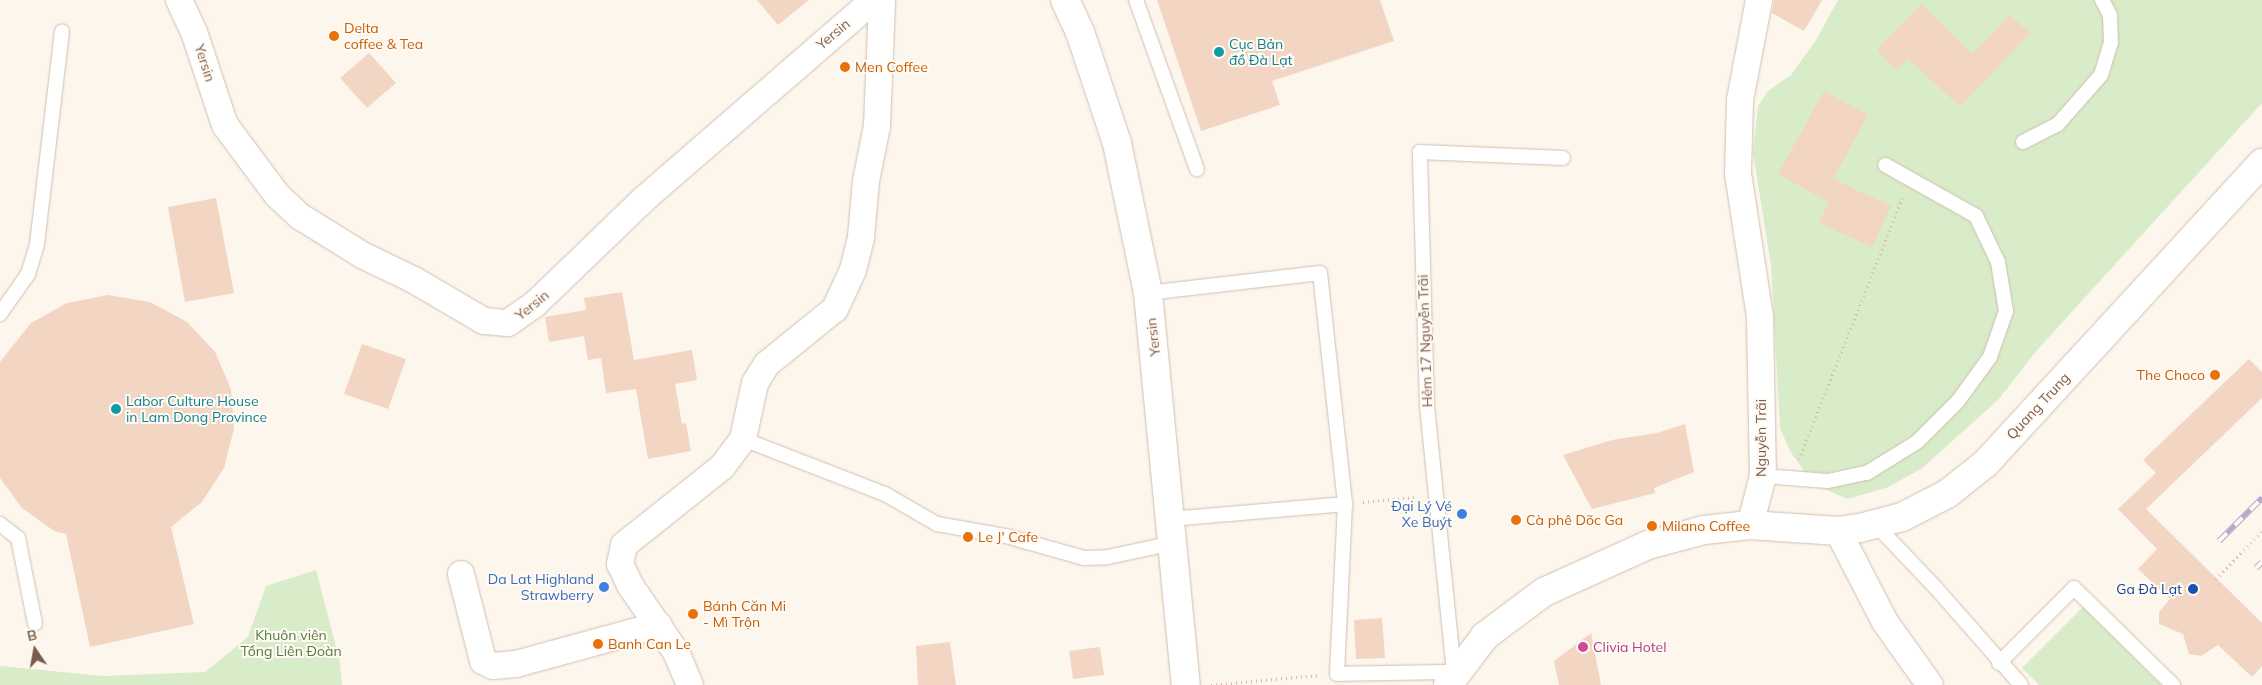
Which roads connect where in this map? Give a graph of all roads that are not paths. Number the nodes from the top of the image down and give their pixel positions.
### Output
1 (179, 0) edge
2 (874, 0) edge
3 (882, 0) edge
4 (1066, 0) edge
5 (1136, 0) edge
6 (1759, 0) edge
7 (2102, 0) edge
8 (62, 31) dead end
9 (2024, 142) dead end
10 (1563, 158) dead end
11 (2262, 163) edge
12 (1884, 165) dead end
13 (1197, 170) dead end
14 (1148, 293) junction
15 (0, 314) edge
16 (743, 439) junction
17 (1763, 476) junction
18 (1345, 504) junction
19 (0, 524) edge
20 (1875, 524) junction
21 (1750, 525) junction
22 (1838, 530) junction
23 (1172, 531) junction
24 (461, 574) dead end
25 (35, 623) dead end
26 (659, 625) junction
27 (1999, 663) junction
28 (1451, 678) edge
29 (690, 685) edge
30 (1186, 685) edge
31 (1930, 685) edge
32 (2021, 685) edge
33 (2173, 685) edge

1 - 2 street, Yersin
3 - 16 street
4 - 14 main road, Yersin
5 - 13 lane
6 - 17 street, Nguyễn Trãi
7 - 9 lane
8 - 15 lane
10 - 28 lane, Hẻm 17 Nguyễn Trãi
11 - 20 main road, Quang Trung
12 - 17 lane
14 - 18 lane
14 - 23 main road, Yersin
16 - 23 lane
16 - 26 street
17 - 21 street, Nguyễn Trãi
18 - 23 lane
18 - 28 lane
19 - 25 lane
20 - 22 main road, Quang Trung
20 - 27 lane
21 - 22 main road, Quang Trung
21 - 28 main road
22 - 31 street
23 - 30 main road, Yersin
24 - 26 street
26 - 29 street
27 - 32 lane
27 - 33 lane

